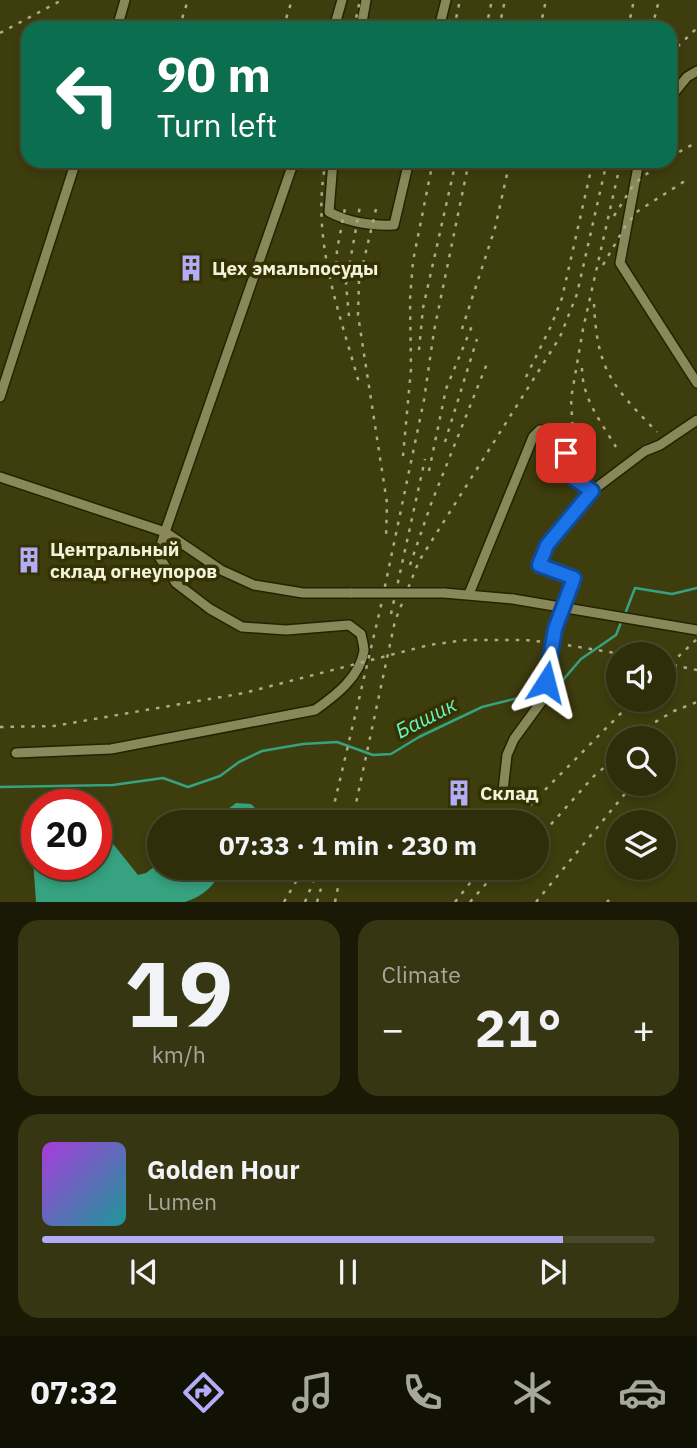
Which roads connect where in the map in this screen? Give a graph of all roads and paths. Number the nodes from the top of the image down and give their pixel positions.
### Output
1 (125, 0) edge
2 (342, 0) edge
3 (366, 0) edge
4 (446, 0) edge
5 (119, 21) edge
6 (336, 21) edge
7 (362, 21) edge
8 (441, 21) edge
9 (697, 71) edge
10 (677, 89) edge
11 (74, 168) edge
12 (292, 168) edge
13 (332, 168) edge
14 (407, 168) edge
15 (638, 168) edge
16 (697, 383) edge
17 (0, 397) edge
18 (697, 420) edge
19 (0, 477) edge
20 (592, 491) junction
21 (164, 532) junction
22 (469, 594) junction
23 (697, 630) edge
24 (16, 753) dead end
25 (503, 791) dead end

1 - 5 lane
2 - 6 lane
3 - 7 lane
4 - 8 lane
9 - 10 lane
11 - 17 lane
12 - 21 lane
13 - 14 lane
15 - 16 lane
18 - 20 lane
19 - 21 lane
20 - 22 lane
20 - 25 lane
21 - 22 lane, bridge
21 - 24 lane
22 - 23 lane, bridge

